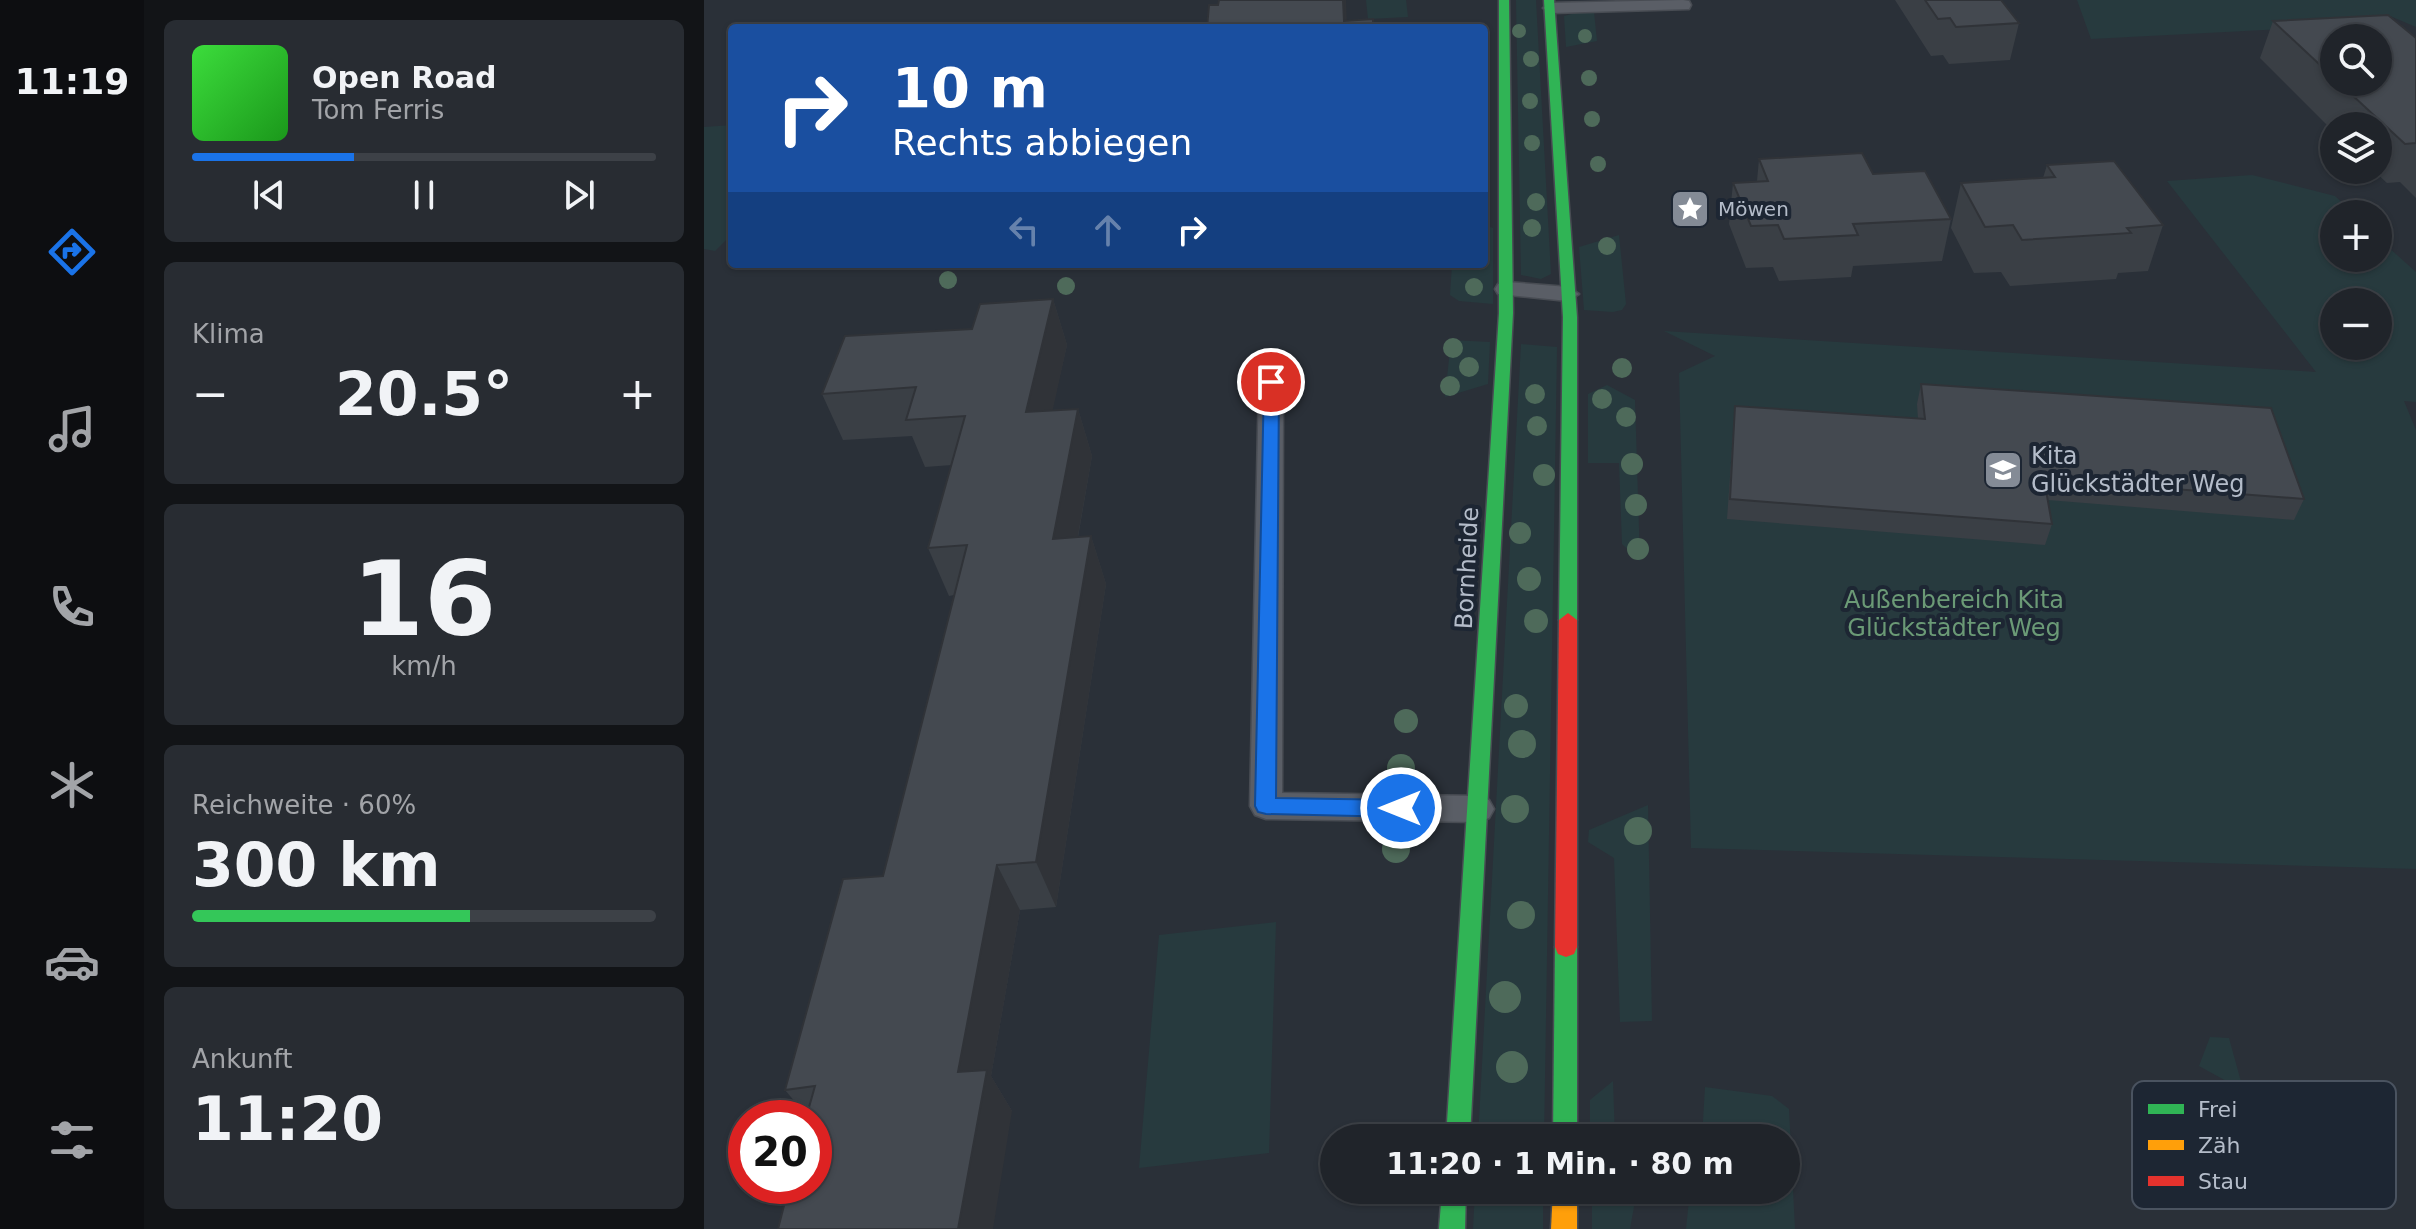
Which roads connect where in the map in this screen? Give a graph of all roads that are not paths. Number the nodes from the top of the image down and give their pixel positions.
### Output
1 (1504, 0) edge
2 (1550, 4) edge
3 (1683, 5) dead end
4 (1506, 289) junction
5 (1568, 294) junction
6 (1271, 382) dead end
7 (1478, 809) junction
8 (1459, 1124) edge
9 (1565, 1124) edge
10 (1453, 1204) edge
11 (1565, 1204) edge
12 (1452, 1229) edge
13 (1564, 1229) edge

1 - 4 street, Bornheide
2 - 3 lane
2 - 5 street
4 - 5 lane
4 - 7 street, Bornheide
5 - 9 street
6 - 7 lane
7 - 8 street, Bornheide
10 - 12 street
11 - 13 street

